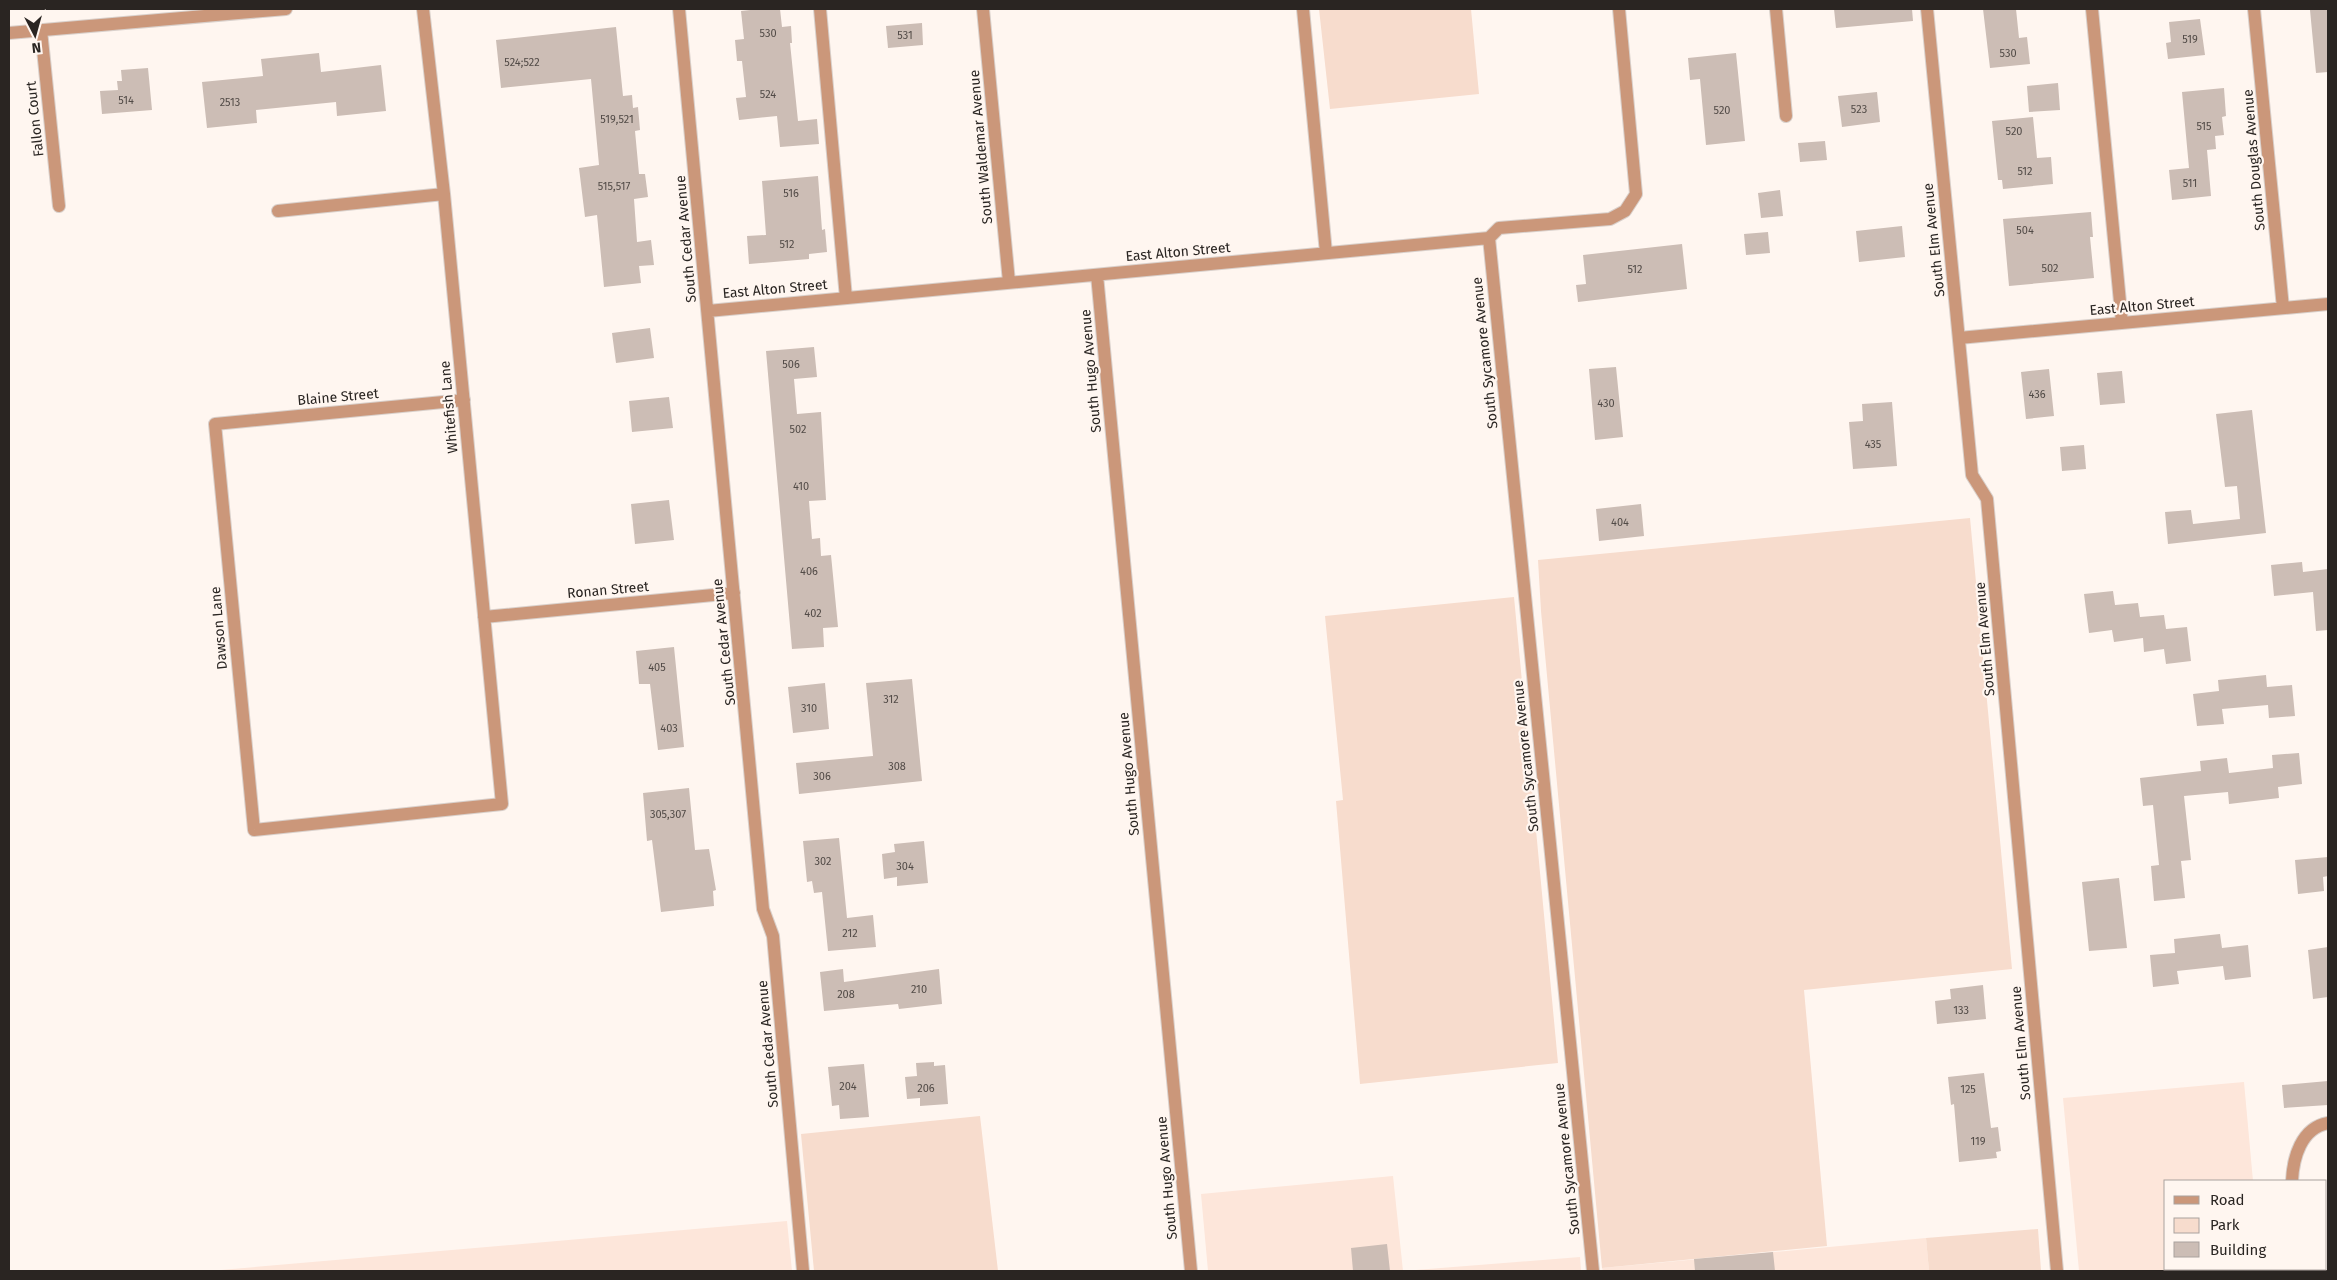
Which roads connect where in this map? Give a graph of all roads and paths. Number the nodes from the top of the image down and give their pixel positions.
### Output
1 (286, 9) edge
2 (423, 9) edge
3 (679, 9) edge
4 (820, 9) edge
5 (983, 9) edge
6 (1303, 9) edge
7 (1619, 9) edge
8 (1776, 9) edge
9 (1927, 9) edge
10 (2092, 9) edge
11 (2254, 9) edge
12 (41, 30) junction
13 (9, 33) edge
14 (1786, 116) dead end
15 (444, 194) junction
16 (59, 206) dead end
17 (278, 211) dead end
18 (1489, 238) junction
19 (1326, 253) junction
20 (1097, 275) junction
21 (1010, 282) junction
22 (846, 298) junction
23 (2328, 304) edge
24 (2283, 308) junction
25 (708, 310) junction
26 (2122, 323) junction
27 (1959, 338) junction
28 (464, 400) junction
29 (215, 424) joint
30 (734, 593) junction
31 (484, 617) junction
32 (502, 804) joint
33 (2328, 1123) edge
34 (2292, 1180) edge
35 (803, 1271) edge
36 (1191, 1271) edge
37 (1593, 1271) edge
38 (2057, 1271) edge

1 - 12 street
2 - 15 street, Whitefish Lane
3 - 25 street, South Cedar Avenue
4 - 22 street
5 - 21 street, South Waldemar Avenue
6 - 19 street
7 - 18 street, East Alton Street
8 - 14 street
9 - 27 street, South Elm Avenue
10 - 26 street
11 - 24 street, South Douglas Avenue
12 - 13 street
12 - 16 street, Fallon Court
15 - 17 street
15 - 28 street, Whitefish Lane
18 - 19 street, East Alton Street
18 - 37 street, South Sycamore Avenue
19 - 20 street, East Alton Street
20 - 21 street, East Alton Street
20 - 36 street, South Hugo Avenue
21 - 22 street, East Alton Street
22 - 25 street, East Alton Street
23 - 24 street, East Alton Street
24 - 26 street, East Alton Street
25 - 30 street, South Cedar Avenue
26 - 27 street, East Alton Street
27 - 38 street, South Elm Avenue
28 - 29 street, Blaine Street
28 - 31 street, Whitefish Lane
29 - 32 street, Dawson Lane
30 - 31 street, Ronan Street
30 - 35 street, South Cedar Avenue
31 - 32 street, Whitefish Lane
33 - 34 street

